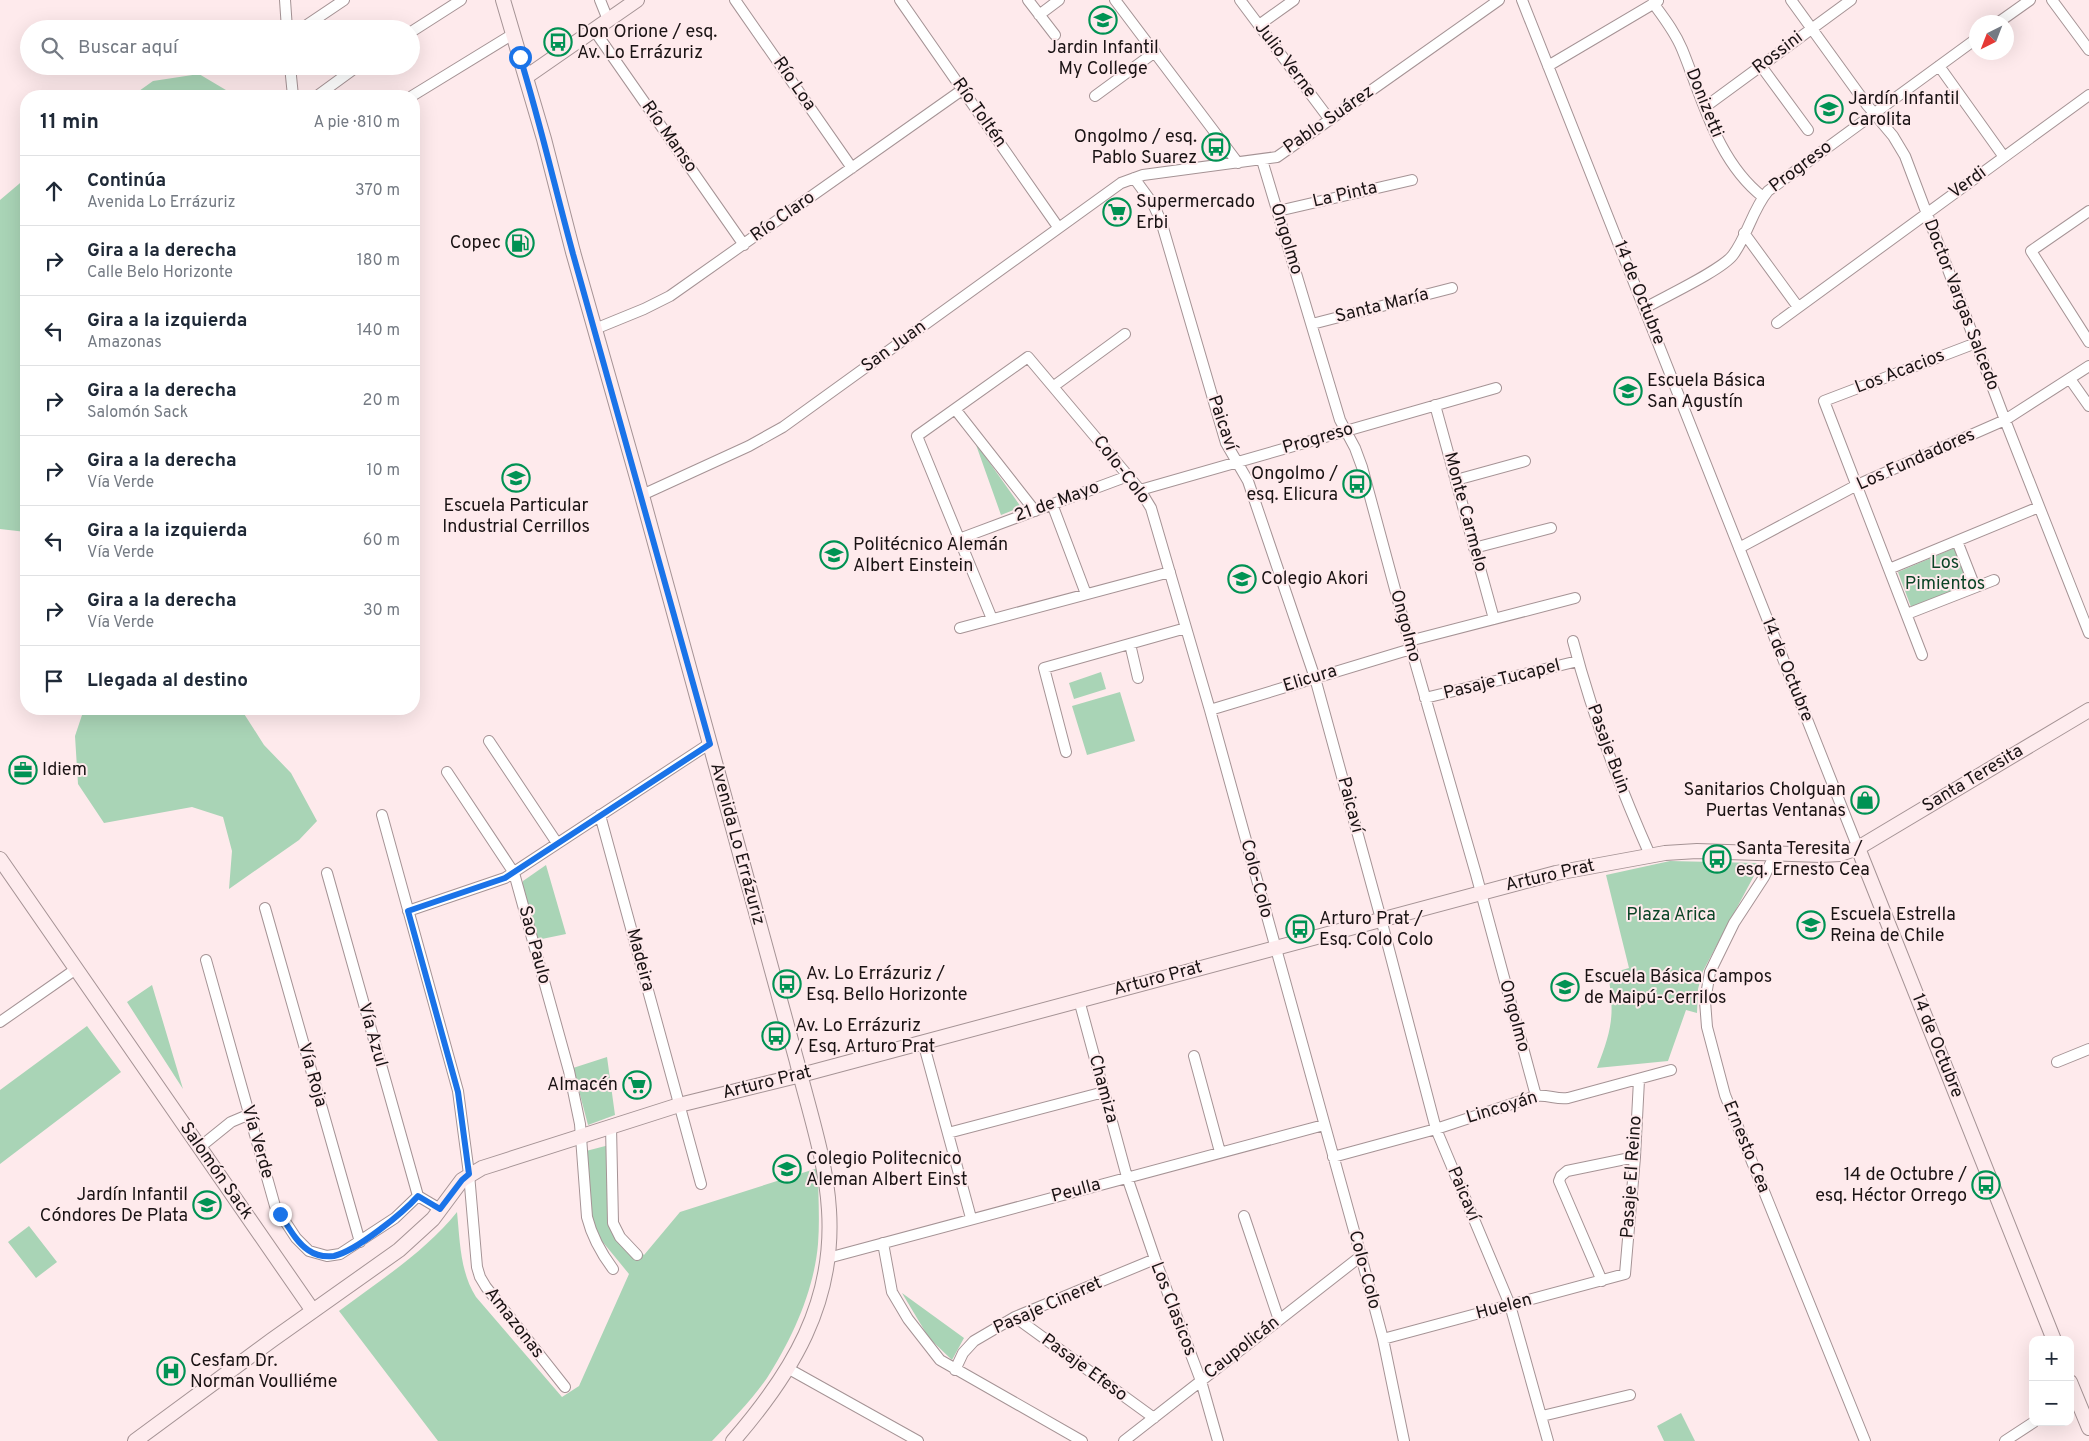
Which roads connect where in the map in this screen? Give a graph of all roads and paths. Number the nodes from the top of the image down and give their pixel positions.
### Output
1 (285, 0) edge
2 (344, 0) edge
3 (460, 0) edge
4 (504, 0) edge
5 (600, 0) edge
6 (637, 0) edge
7 (735, 0) edge
8 (900, 0) edge
9 (1028, 0) edge
10 (1059, 0) edge
11 (1115, 0) edge
12 (1240, 0) edge
13 (1294, 0) edge
14 (1499, 0) edge
15 (1522, 0) edge
16 (1791, 0) edge
17 (1851, 0) edge
18 (2030, 0) edge
19 (2052, 0) edge
20 (1656, 2) edge
21 (1039, 15) junction
22 (2009, 15) edge
23 (286, 20) edge
24 (314, 20) edge
25 (608, 20) junction
26 (1259, 25) junction
27 (420, 26) edge
28 (1812, 28) junction
29 (594, 30) junction
30 (513, 34) junction
31 (1055, 35) dead end
32 (1969, 44) edge
33 (2089, 50) edge
34 (1154, 52) junction
35 (1548, 66) junction
36 (1761, 66) junction
37 (1939, 66) junction
38 (291, 75) edge
39 (346, 75) edge
40 (526, 77) junction
41 (292, 90) edge
42 (326, 90) edge
43 (962, 90) junction
44 (420, 91) edge
45 (2089, 95) edge
46 (1095, 96) dead end
47 (1705, 107) junction
48 (1874, 113) junction
49 (1330, 120) junction
50 (1808, 130) dead end
51 (2004, 157) junction
52 (1262, 160) junction
53 (1238, 163) junction
54 (852, 168) junction
55 (1134, 178) junction
56 (1412, 180) dead end
57 (1763, 197) junction
58 (1278, 211) junction
59 (2089, 211) edge
60 (1927, 214) junction
61 (1058, 227) junction
62 (1744, 233) junction
63 (744, 245) junction
64 (1452, 288) dead end
65 (1798, 307) junction
66 (1645, 308) junction
67 (1777, 323) dead end
68 (1312, 324) junction
69 (595, 329) junction
70 (1125, 334) dead end
71 (2089, 342) edge
72 (1976, 343) junction
73 (2089, 366) edge
74 (2070, 378) junction
75 (1054, 386) junction
76 (1496, 388) dead end
77 (1435, 405) junction
78 (2089, 406) edge
79 (955, 409) junction
80 (2005, 420) junction
81 (1346, 430) junction
82 (1525, 461) dead end
83 (1237, 462) junction
84 (1128, 476) junction
85 (1456, 480) junction
86 (1857, 485) junction
87 (1140, 490) junction
88 (642, 495) junction
89 (1052, 504) junction
90 (2039, 507) junction
91 (1035, 511) junction
92 (1551, 528) dead end
93 (959, 539) junction
94 (1957, 541) junction
95 (1474, 548) junction
96 (1739, 548) junction
97 (1890, 570) junction
98 (1170, 572) junction
99 (1994, 580) dead end
100 (1975, 587) junction
101 (1086, 594) junction
102 (1575, 598) dead end
103 (1907, 614) junction
104 (992, 619) junction
105 (1494, 619) junction
106 (960, 628) dead end
107 (1186, 628) junction
108 (2089, 633) edge
109 (1573, 641) dead end
110 (1130, 644) junction
111 (1410, 645) junction
112 (1922, 655) dead end
113 (1578, 661) junction
114 (1138, 678) dead end
115 (1315, 678) junction
116 (1425, 698) junction
117 (1210, 710) junction
118 (2089, 710) edge
119 (490, 741) dead end
120 (710, 744) junction
121 (1066, 752) dead end
122 (447, 772) dead end
123 (382, 814) dead end
124 (600, 815) junction
125 (557, 843) junction
126 (1858, 848) junction
127 (1775, 854) junction
128 (1650, 855) junction
129 (0, 859) edge
130 (327, 873) dead end
131 (514, 873) junction
132 (1481, 892) junction
133 (265, 908) dead end
134 (408, 911) junction
135 (1381, 919) junction
136 (1275, 948) junction
137 (206, 960) dead end
138 (76, 969) junction
139 (1079, 1000) junction
140 (0, 1022) edge
141 (924, 1042) junction
142 (2089, 1049) edge
143 (1194, 1056) dead end
144 (2056, 1062) dead end
145 (1671, 1070) dead end
146 (800, 1075) junction
147 (1639, 1080) junction
148 (1104, 1092) junction
149 (1536, 1096) junction
150 (679, 1105) junction
151 (250, 1114) junction
152 (1324, 1125) junction
153 (611, 1126) junction
154 (1436, 1129) junction
155 (948, 1133) junction
156 (580, 1136) junction
157 (200, 1148) junction
158 (1220, 1152) junction
159 (1333, 1157) junction
160 (1635, 1157) junction
161 (469, 1174) junction
162 (1127, 1177) junction
163 (701, 1184) dead end
164 (418, 1196) junction
165 (440, 1209) junction
166 (1244, 1216) dead end
167 (971, 1218) junction
168 (360, 1242) junction
169 (883, 1243) junction
170 (636, 1255) dead end
171 (1361, 1256) junction
172 (828, 1258) junction
173 (1154, 1260) junction
174 (613, 1269) dead end
175 (1624, 1274) joint
176 (1602, 1281) junction
177 (1510, 1305) junction
178 (313, 1311) junction
179 (1015, 1318) junction
180 (1278, 1320) junction
181 (2052, 1336) edge
182 (1383, 1339) junction
183 (789, 1369) junction
184 (955, 1370) junction
185 (1201, 1381) junction
186 (565, 1387) dead end
187 (1630, 1395) dead end
188 (2074, 1399) edge
189 (1542, 1416) junction
190 (1154, 1418) junction
191 (2029, 1425) edge
192 (2089, 1428) edge
193 (739, 1439) edge
194 (135, 1441) edge
195 (918, 1441) edge
196 (1082, 1441) edge
197 (1124, 1441) edge
198 (1218, 1441) edge
199 (1404, 1441) edge
200 (1548, 1441) edge
201 (1865, 1441) edge
202 (2005, 1441) edge

1 - 23 street
2 - 24 street
3 - 27 street
4 - 30 street, Avenida Lo Errázuriz
5 - 25 street
6 - 25 street
7 - 54 street, Río Loa
8 - 43 street, Río Toltén
9 - 21 street
10 - 21 street
11 - 34 street
12 - 26 street, Julio Verne
13 - 26 street
14 - 49 street, Pablo Suárez
15 - 35 street, 14 de Octubre
16 - 28 street, Doctor Vargas Salcedo
17 - 28 street, Rossini
18 - 22 street
19 - 33 street
20 - 35 street
20 - 47 street, Donizetti
21 - 31 street
25 - 29 street
26 - 49 street, Julio Verne
28 - 36 street, Rossini
28 - 48 street, Doctor Vargas Salcedo
29 - 40 street
29 - 63 street, Río Manso
30 - 40 street, Avenida Lo Errázuriz
30 - 44 street
32 - 37 street, Progreso
34 - 46 street
34 - 53 street
35 - 66 street, 14 de Octubre
36 - 47 street, Rossini
36 - 50 street
37 - 48 street, Progreso
37 - 51 street
38 - 41 street
39 - 42 street
40 - 69 street, Avenida Lo Errázuriz
43 - 54 street, Río Claro
43 - 61 street, Río Toltén
45 - 51 street, Verdi
47 - 57 street, Donizetti
48 - 57 street, Progreso
48 - 60 street, Doctor Vargas Salcedo
49 - 52 street, Pablo Suárez
51 - 60 street, Verdi
52 - 53 street, Pablo Suárez
52 - 58 street, Ongolmo
53 - 55 street, Pablo Suárez
54 - 63 street, Río Claro
55 - 61 street, San Juan
55 - 83 street, Paicaví
56 - 58 street, La Pinta
57 - 62 street, Progreso
58 - 68 street, Ongolmo
59 - 71 street
60 - 65 street, Verdi
60 - 72 street, Doctor Vargas Salcedo
61 - 88 street, San Juan
62 - 65 street
62 - 66 street, Progreso
63 - 69 street, Río Claro
64 - 68 street, Santa María
65 - 67 street, Verdi
66 - 96 street, 14 de Octubre
68 - 81 street, Ongolmo
69 - 88 street, Avenida Lo Errázuriz
70 - 75 street
72 - 80 street, Doctor Vargas Salcedo
72 - 86 street, Los Acacios
73 - 74 street, Los Fundadores
74 - 78 street
74 - 80 street, Los Fundadores
75 - 79 street, Colo-Colo
75 - 84 street, Colo-Colo
76 - 77 street, Progreso
77 - 81 street, Progreso
77 - 85 street, Monte Carmelo
79 - 91 street
79 - 93 street
80 - 86 street, Los Fundadores
80 - 90 street, Doctor Vargas Salcedo
81 - 83 street, Progreso
81 - 111 street, Ongolmo
82 - 85 street
83 - 87 street, Progreso
83 - 115 street, Paicaví
84 - 87 street, Colo-Colo
84 - 89 street, 21 de Mayo
85 - 95 street, Monte Carmelo
86 - 96 street, Los Fundadores
86 - 97 street
87 - 98 street, Colo-Colo
88 - 120 street, Avenida Lo Errázuriz
89 - 91 street, 21 de Mayo
89 - 101 street
90 - 94 street
90 - 108 street, Doctor Vargas Salcedo
91 - 93 street, 21 de Mayo
92 - 95 street
93 - 104 street
94 - 97 street
94 - 100 street
95 - 105 street, Monte Carmelo
96 - 126 street, 14 de Octubre
97 - 103 street
98 - 101 street
98 - 107 street, Colo-Colo
99 - 100 street
100 - 103 street
101 - 104 street
102 - 105 street, Elicura
103 - 112 street
104 - 106 street
105 - 111 street, Elicura
107 - 110 street
107 - 117 street, Colo-Colo
109 - 113 street, Pasaje Buin
110 - 114 street
110 - 121 street
111 - 115 street, Elicura
111 - 116 street, Ongolmo
113 - 116 street, Pasaje Tucapel
113 - 128 street, Pasaje Buin
115 - 117 street, Elicura
115 - 135 street, Paicaví
116 - 132 street, Ongolmo
117 - 136 street, Colo-Colo
118 - 126 street, Santa Teresita
119 - 125 street
120 - 124 street
120 - 146 street, Avenida Lo Errázuriz
122 - 131 street, Sao Paulo
123 - 134 street, Amazonas
124 - 125 street
124 - 150 street, Madeira
125 - 131 street
126 - 127 street, Arturo Prat
126 - 181 street, 14 de Octubre
127 - 128 street, Arturo Prat
127 - 201 street, Ernesto Cea
128 - 132 street, Arturo Prat
129 - 138 street, Salomón Sack
130 - 164 street, Vía Azul
131 - 134 street
131 - 156 street, Sao Paulo
132 - 135 street, Arturo Prat
132 - 149 street, Ongolmo
133 - 168 street, Vía Roja
134 - 161 street, Amazonas
135 - 136 street, Arturo Prat
135 - 154 street, Paicaví
136 - 139 street, Arturo Prat
136 - 152 street, Colo-Colo
137 - 151 street, Vía Verde
138 - 140 street
138 - 157 street, Salomón Sack
139 - 141 street, Arturo Prat
139 - 148 street, Chamiza
141 - 146 street, Arturo Prat
141 - 155 street
142 - 144 street
143 - 158 street
145 - 147 street, Lincoyán
146 - 150 street, Arturo Prat
146 - 172 street, Avenida Lo Errázuriz
147 - 149 street, Lincoyán
147 - 160 street, Pasaje El Reino
148 - 155 street
148 - 162 street, Chamiza
149 - 154 street, Lincoyán
150 - 153 street, Arturo Prat
150 - 163 street, Madeira
151 - 157 street
151 - 168 street, Vía Verde
152 - 158 street, Peulla
152 - 159 street, Colo-Colo
153 - 156 street, Arturo Prat
153 - 170 street
154 - 159 street, Lincoyán
154 - 177 street, Paicaví
155 - 167 street
156 - 161 street, Arturo Prat
156 - 174 street, Sao Paulo
157 - 178 street, Salomón Sack
158 - 162 street, Peulla
159 - 171 street, Colo-Colo
160 - 175 street, Pasaje El Reino
160 - 176 street
161 - 165 street
161 - 186 street, Amazonas
162 - 167 street, Peulla
162 - 173 street, Los Clasicos
164 - 165 street
164 - 168 street, Vía Verde
165 - 178 street
166 - 180 street
167 - 169 street, Peulla
169 - 172 street, Peulla
169 - 184 street
171 - 180 street, Caupolicán
171 - 182 street, Colo-Colo
172 - 183 street, Avenida Lo Errázuriz
173 - 179 street, Pasaje Cineret
173 - 185 street, Los Clasicos
175 - 176 street, Huelen
176 - 177 street, Huelen
177 - 182 street, Huelen
177 - 189 street, Paicaví
178 - 194 street
179 - 184 street, Pasaje Cineret
179 - 190 street, Pasaje Efeso
180 - 185 street, Caupolicán
182 - 199 street, Colo-Colo
183 - 193 street, Avenida Lo Errázuriz
183 - 195 street
184 - 196 street
185 - 190 street, Caupolicán
185 - 198 street, Los Clasicos
187 - 189 street
188 - 192 street
189 - 200 street, Paicaví
190 - 197 street, Caupolicán
191 - 202 street

